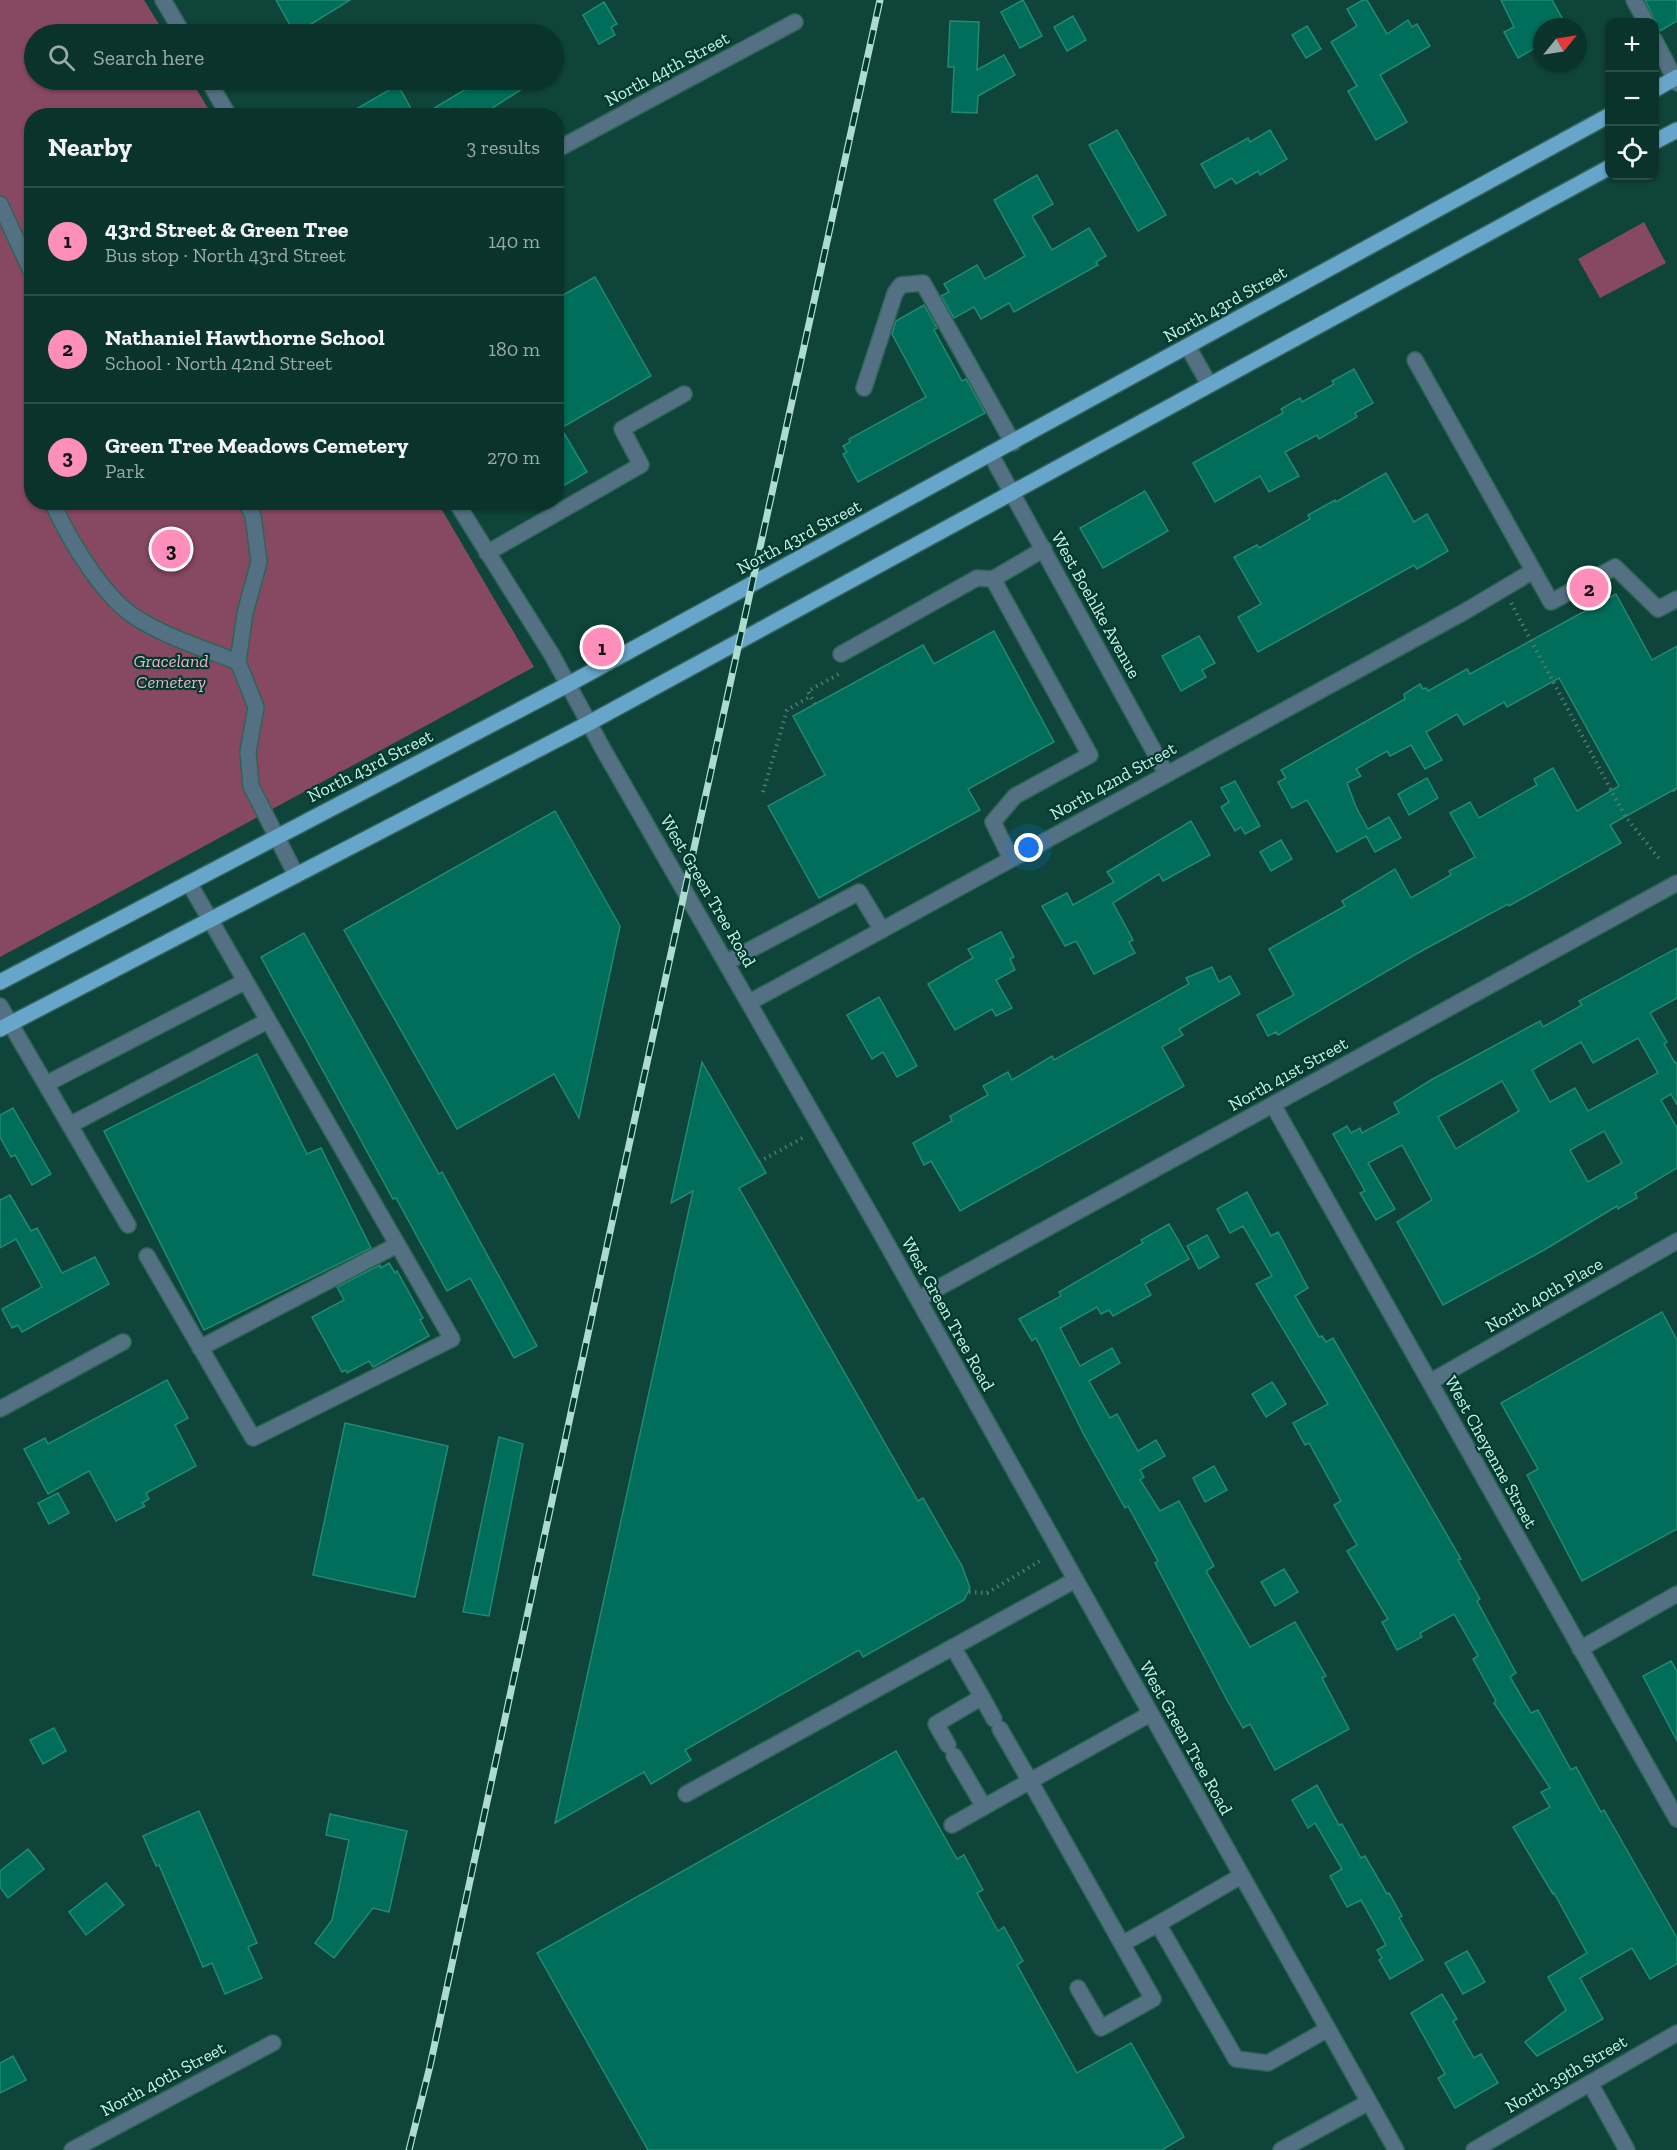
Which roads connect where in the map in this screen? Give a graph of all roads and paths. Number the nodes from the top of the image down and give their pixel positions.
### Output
1 (163, 0) edge
2 (1634, 0) edge
3 (1644, 18) edge
4 (795, 22) dead end
5 (177, 24) edge
6 (1659, 48) edge
7 (1676, 80) edge
8 (1659, 88) edge
9 (214, 90) edge
10 (224, 108) edge
11 (1605, 118) edge
12 (1677, 130) edge
13 (1659, 139) edge
14 (564, 146) edge
15 (1605, 170) edge
16 (0, 204) edge
17 (24, 256) edge
18 (1188, 347) junction
19 (1414, 360) dead end
20 (1209, 384) junction
21 (864, 388) dead end
22 (684, 394) dead end
23 (1013, 443) junction
24 (992, 455) junction
25 (1012, 491) junction
26 (564, 509) edge
27 (56, 510) edge
28 (250, 510) edge
29 (461, 510) edge
30 (562, 510) edge
31 (1044, 549) junction
32 (487, 553) junction
33 (1533, 571) junction
34 (993, 579) junction
35 (1503, 588) junction
36 (1677, 599) edge
37 (841, 654) joint
38 (237, 662) junction
39 (569, 684) junction
40 (811, 696) junction
41 (815, 704) dead end
42 (589, 723) junction
43 (1166, 773) junction
44 (1674, 790) dead end
45 (763, 792) dead end
46 (1677, 795) edge
47 (277, 836) junction
48 (1011, 859) junction
49 (1661, 861) dead end
50 (296, 875) junction
51 (189, 883) junction
52 (1677, 883) edge
53 (208, 921) junction
54 (882, 930) junction
55 (727, 962) junction
56 (0, 982) edge
57 (244, 982) junction
58 (750, 1002) junction
59 (0, 1006) edge
60 (267, 1021) junction
61 (5, 1026) edge
62 (46, 1084) junction
63 (1273, 1105) junction
64 (70, 1125) junction
65 (821, 1128) junction
66 (759, 1162) dead end
67 (128, 1224) dead end
68 (1677, 1241) edge
69 (397, 1245) junction
70 (147, 1256) dead end
71 (918, 1299) junction
72 (123, 1342) dead end
73 (200, 1348) junction
74 (1430, 1382) junction
75 (0, 1409) edge
76 (1058, 1551) junction
77 (1075, 1580) junction
78 (969, 1592) dead end
79 (1677, 1594) edge
80 (953, 1647) junction
81 (1580, 1649) junction
82 (982, 1697) junction
83 (1150, 1714) junction
84 (1030, 1781) junction
85 (686, 1794) dead end
86 (984, 1807) junction
87 (1677, 1819) edge
88 (952, 1825) dead end
89 (1241, 1876) junction
90 (1158, 1924) junction
91 (1122, 1944) junction
92 (1078, 1988) dead end
93 (1328, 2029) junction
94 (1677, 2033) edge
95 (273, 2043) dead end
96 (1590, 2083) junction
97 (1369, 2102) junction
98 (72, 2150) edge
99 (1281, 2150) edge
100 (1396, 2150) edge
101 (1474, 2150) edge
102 (1627, 2150) edge

1 - 5 street
2 - 3 street
4 - 14 street, North 44th Street
6 - 7 street
7 - 8 main road
9 - 10 street
11 - 18 main road, North 43rd Street
12 - 13 main road
15 - 20 main road
16 - 17 street
18 - 20 street
18 - 23 main road, North 43rd Street
19 - 33 street
20 - 25 main road
21 - 23 street
22 - 26 street
23 - 24 main road, North 43rd Street
24 - 25 street, West Boehlke Avenue
24 - 39 main road, North 43rd Street
25 - 31 street, West Boehlke Avenue
25 - 42 main road
27 - 38 street
28 - 38 street
29 - 32 street, West Green Tree Road
30 - 32 street
31 - 34 street
31 - 43 street, West Boehlke Avenue
32 - 39 street, West Green Tree Road
33 - 35 street, North 42nd Street
33 - 36 street
34 - 37 street
34 - 48 street
35 - 43 street, North 42nd Street
35 - 49 path
37 - 40 path
38 - 47 street
39 - 42 street, West Green Tree Road
39 - 47 main road, North 43rd Street
40 - 41 path
40 - 45 path
42 - 50 main road
42 - 55 street, West Green Tree Road
43 - 48 street, North 42nd Street
44 - 46 path
47 - 50 street
47 - 51 main road, North 43rd Street
48 - 54 street, North 42nd Street
50 - 53 main road
51 - 53 street
51 - 56 main road, North 43rd Street
52 - 63 street, North 41st Street
53 - 57 street
53 - 61 main road
54 - 55 street
54 - 58 street, North 42nd Street
55 - 58 street, West Green Tree Road
57 - 60 street
57 - 62 street
58 - 65 street, West Green Tree Road
59 - 61 street
60 - 64 street
60 - 69 street
61 - 62 street
62 - 64 street
63 - 71 street, North 41st Street
63 - 74 street, West Cheyenne Street
64 - 67 street
65 - 66 path
65 - 71 street, West Green Tree Road
68 - 74 street, North 40th Place
69 - 73 street
69 - 73 street
70 - 73 street
71 - 76 street, West Green Tree Road
72 - 75 street
74 - 81 street, West Cheyenne Street
76 - 77 street, West Green Tree Road
76 - 78 path
77 - 80 street
77 - 83 street, West Green Tree Road
79 - 81 street
80 - 82 street
80 - 85 street
81 - 87 street, West Cheyenne Street
82 - 84 street
82 - 86 street
83 - 84 street
83 - 89 street, West Green Tree Road
84 - 86 street
84 - 91 street
86 - 88 street
89 - 90 street
89 - 93 street, West Green Tree Road
90 - 91 street
90 - 93 street
91 - 92 street
93 - 97 street, West Green Tree Road
94 - 96 street, North 39th Street
95 - 98 street, North 40th Street
96 - 101 street, North 39th Street
96 - 102 street
97 - 99 street
97 - 100 street, West Green Tree Road

